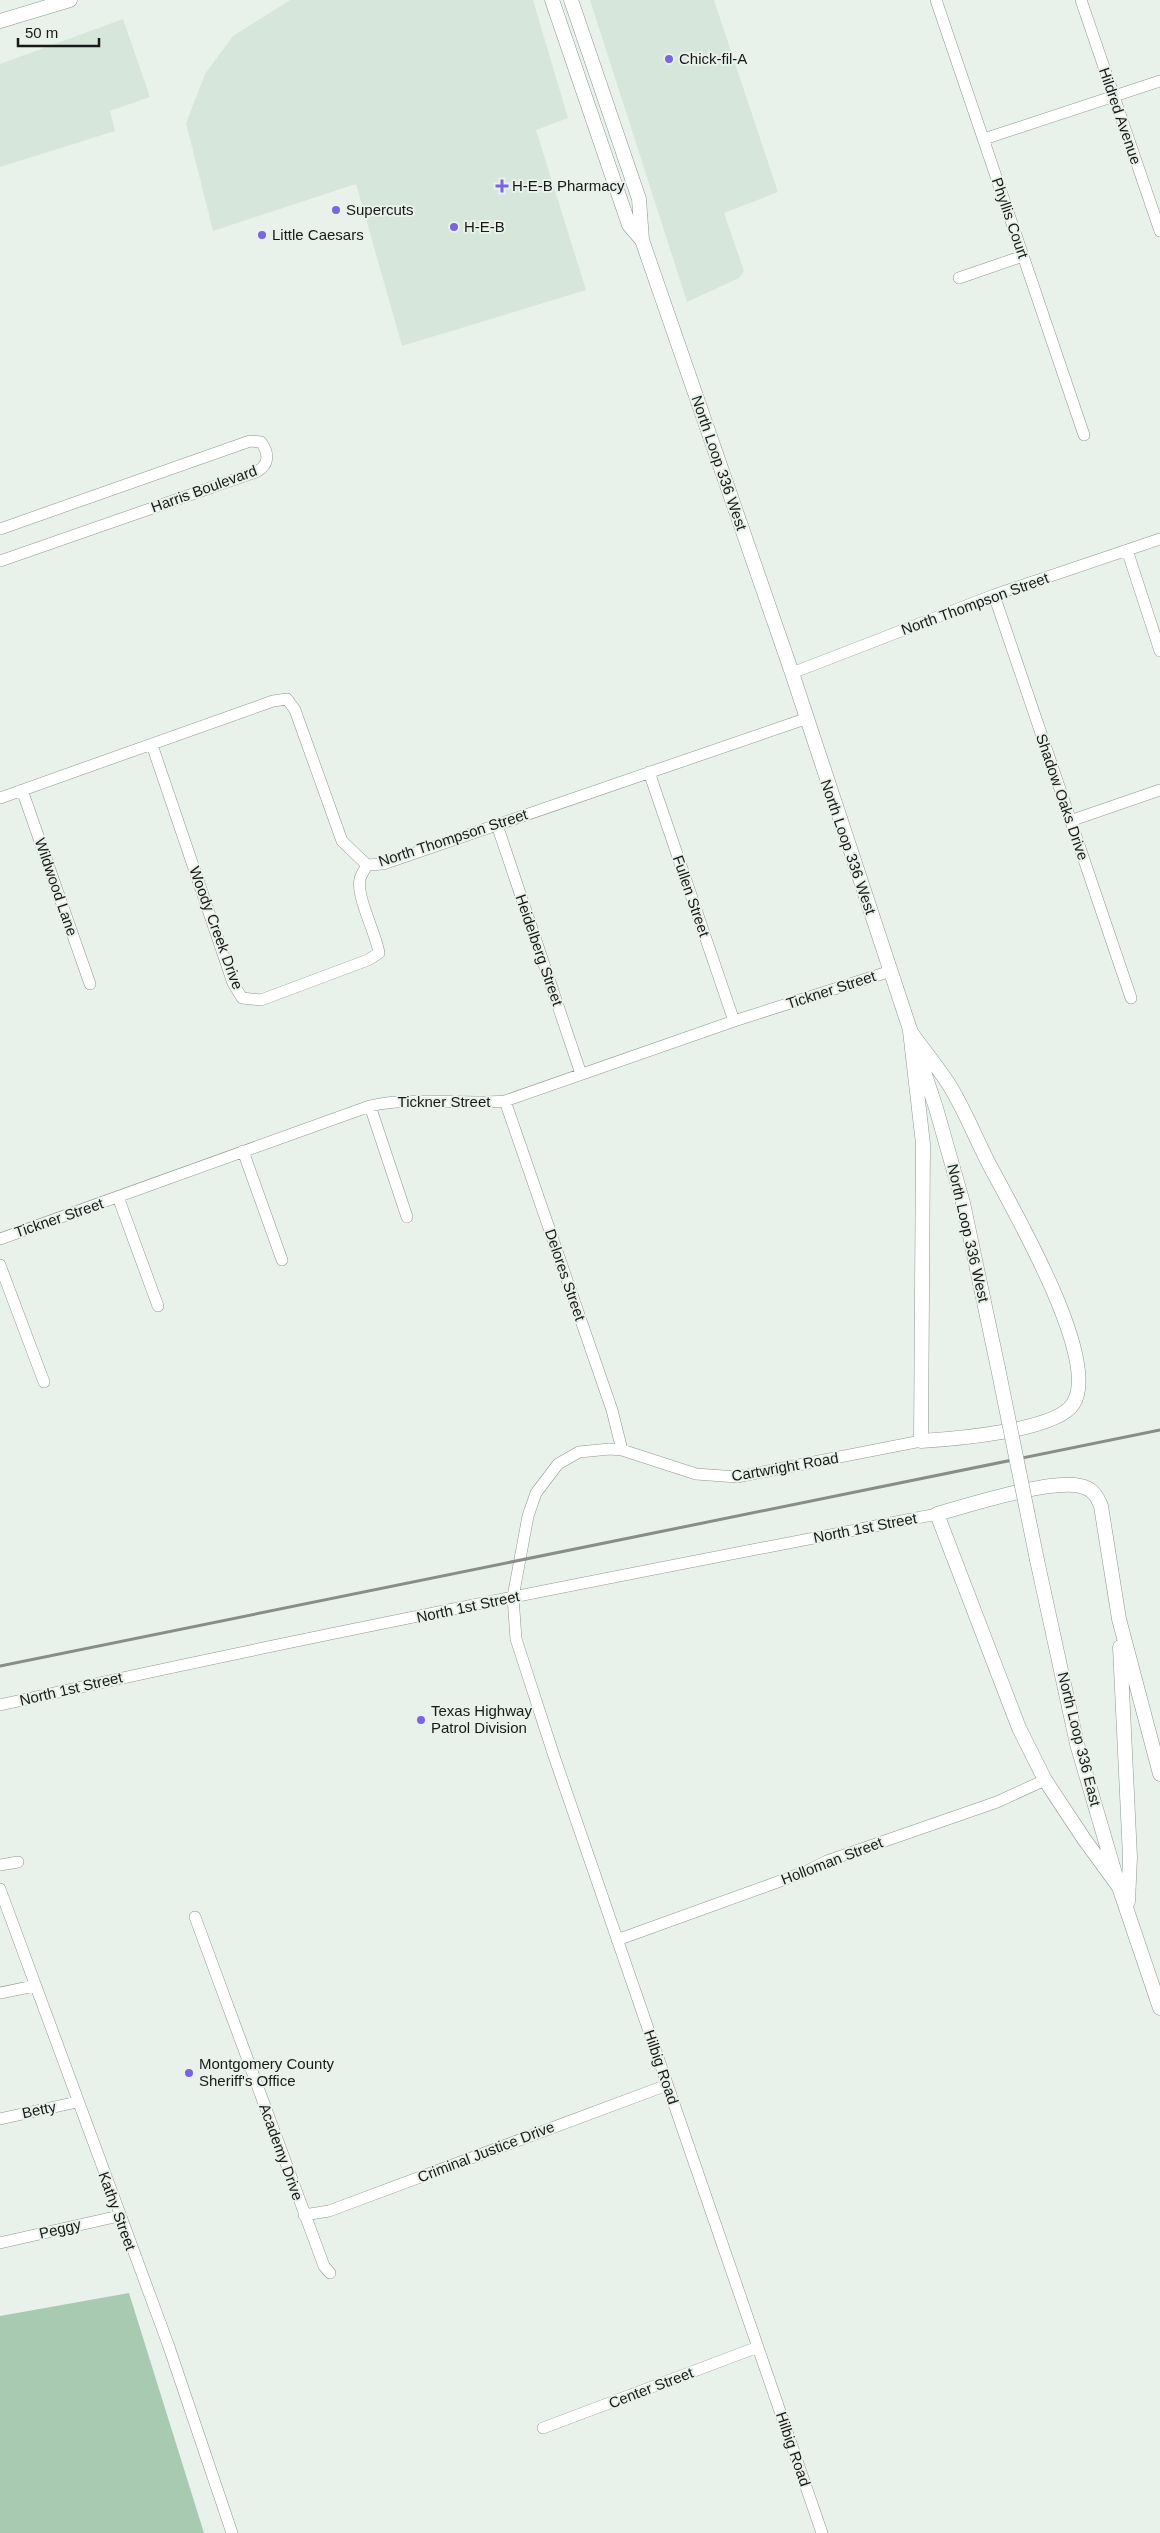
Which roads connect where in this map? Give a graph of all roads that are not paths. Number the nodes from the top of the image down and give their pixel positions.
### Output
1 (70, 0) edge
2 (552, 0) edge
3 (571, 0) edge
4 (936, 0) edge
5 (1081, 0) edge
6 (0, 21) edge
7 (571, 56) junction
8 (1160, 81) edge
9 (603, 90) junction
10 (1114, 97) junction
11 (587, 102) junction
12 (984, 140) junction
13 (628, 165) junction
14 (1160, 231) edge
15 (642, 240) junction
16 (1023, 256) junction
17 (959, 278) dead end
18 (1084, 435) dead end
19 (0, 529) edge
20 (1160, 538) edge
21 (1127, 550) junction
22 (0, 561) edge
23 (994, 595) junction
24 (1160, 651) edge
25 (792, 673) junction
26 (805, 719) junction
27 (152, 745) junction
28 (649, 772) junction
29 (22, 790) junction
30 (1160, 790) edge
31 (0, 798) edge
32 (1070, 821) junction
33 (497, 825) junction
34 (368, 865) junction
35 (890, 971) junction
36 (90, 984) dead end
37 (1131, 998) dead end
38 (734, 1021) junction
39 (910, 1031) junction
40 (581, 1074) junction
41 (505, 1101) junction
42 (370, 1106) junction
43 (244, 1151) junction
44 (118, 1197) junction
45 (407, 1217) dead end
46 (0, 1238) edge
47 (282, 1260) dead end
48 (0, 1265) edge
49 (158, 1306) dead end
50 (44, 1382) dead end
51 (921, 1441) junction
52 (622, 1450) junction
53 (1017, 1464) joint
54 (937, 1514) junction
55 (513, 1597) junction
56 (1118, 1618) junction
57 (0, 1705) edge
58 (1160, 1774) edge
59 (1045, 1780) junction
60 (18, 1862) dead end
61 (0, 1866) edge
62 (1120, 1887) junction
63 (0, 1889) edge
64 (1127, 1910) junction
65 (195, 1917) dead end
66 (617, 1940) junction
67 (34, 1986) junction
68 (0, 1993) edge
69 (1160, 2008) edge
70 (667, 2085) junction
71 (77, 2102) junction
72 (0, 2118) edge
73 (304, 2215) junction
74 (119, 2216) junction
75 (0, 2242) edge
76 (330, 2273) dead end
77 (758, 2347) junction
78 (543, 2428) dead end
79 (232, 2533) edge
80 (822, 2533) edge

1 - 6 main road
2 - 7 main road, North Loop 336 West
3 - 9 main road, North Loop 336 West
4 - 12 street, Phyllis Court
5 - 10 street, Hildred Avenue
7 - 9 main road
7 - 11 main road, North Loop 336 West
8 - 10 street
9 - 13 main road, North Loop 336 West
10 - 12 street
10 - 14 street, Hildred Avenue
11 - 13 main road
11 - 15 main road, North Loop 336 West
12 - 16 street, Phyllis Court
13 - 15 main road, North Loop 336 West
15 - 25 main road, North Loop 336 West
16 - 17 street
16 - 18 street, Phyllis Court
19 - 22 street, Harris Boulevard
20 - 21 street, North Thompson Street
21 - 23 street, North Thompson Street
21 - 24 street
23 - 25 street, North Thompson Street
23 - 32 street, Shadow Oaks Drive
25 - 26 main road, North Loop 336 West
26 - 28 street, North Thompson Street
26 - 35 main road, North Loop 336 West
27 - 29 street, North Thompson Street
27 - 34 street, North Thompson Street
27 - 34 street, Woody Creek Drive
28 - 33 street, North Thompson Street
28 - 38 street, Fullen Street
29 - 31 street, North Thompson Street
29 - 36 street, Wildwood Lane
30 - 32 street
32 - 37 street, Shadow Oaks Drive
33 - 34 street, North Thompson Street
33 - 40 street, Heidelberg Street
35 - 38 street, Tickner Street
35 - 39 main road, North Loop 336 West
38 - 40 street, Tickner Street
39 - 51 main road
39 - 51 main road
39 - 53 main road, North Loop 336 West, bridge
40 - 41 street, Tickner Street
41 - 42 street, Tickner Street
41 - 52 street, Delores Street
42 - 43 street, Tickner Street
42 - 45 street
43 - 44 street, Tickner Street
43 - 47 street
44 - 46 street, Tickner Street
44 - 49 street
48 - 50 street
51 - 52 street, Cartwright Road
52 - 55 street, Cartwright Road
53 - 62 main road, North Loop 336 East, bridge
54 - 55 street, North 1st Street
54 - 56 main road
54 - 59 main road
55 - 57 street, North 1st Street
55 - 66 street, Hilbig Road
56 - 58 main road
56 - 64 main road
59 - 62 main road
59 - 66 street, Holloman Street
60 - 61 street
62 - 64 main road, North Loop 336 East
63 - 67 street, Kathy Street
64 - 69 main road, North Loop 336 East
65 - 73 street, Academy Drive
66 - 70 street, Hilbig Road
67 - 68 street
67 - 71 street, Kathy Street
70 - 73 street, Criminal Justice Drive
70 - 77 street, Hilbig Road
71 - 72 street, Betty
71 - 74 street, Kathy Street
73 - 76 street, Academy Drive
74 - 75 street, Peggy
74 - 79 street, Kathy Street
77 - 78 street, Center Street
77 - 80 street, Hilbig Road

